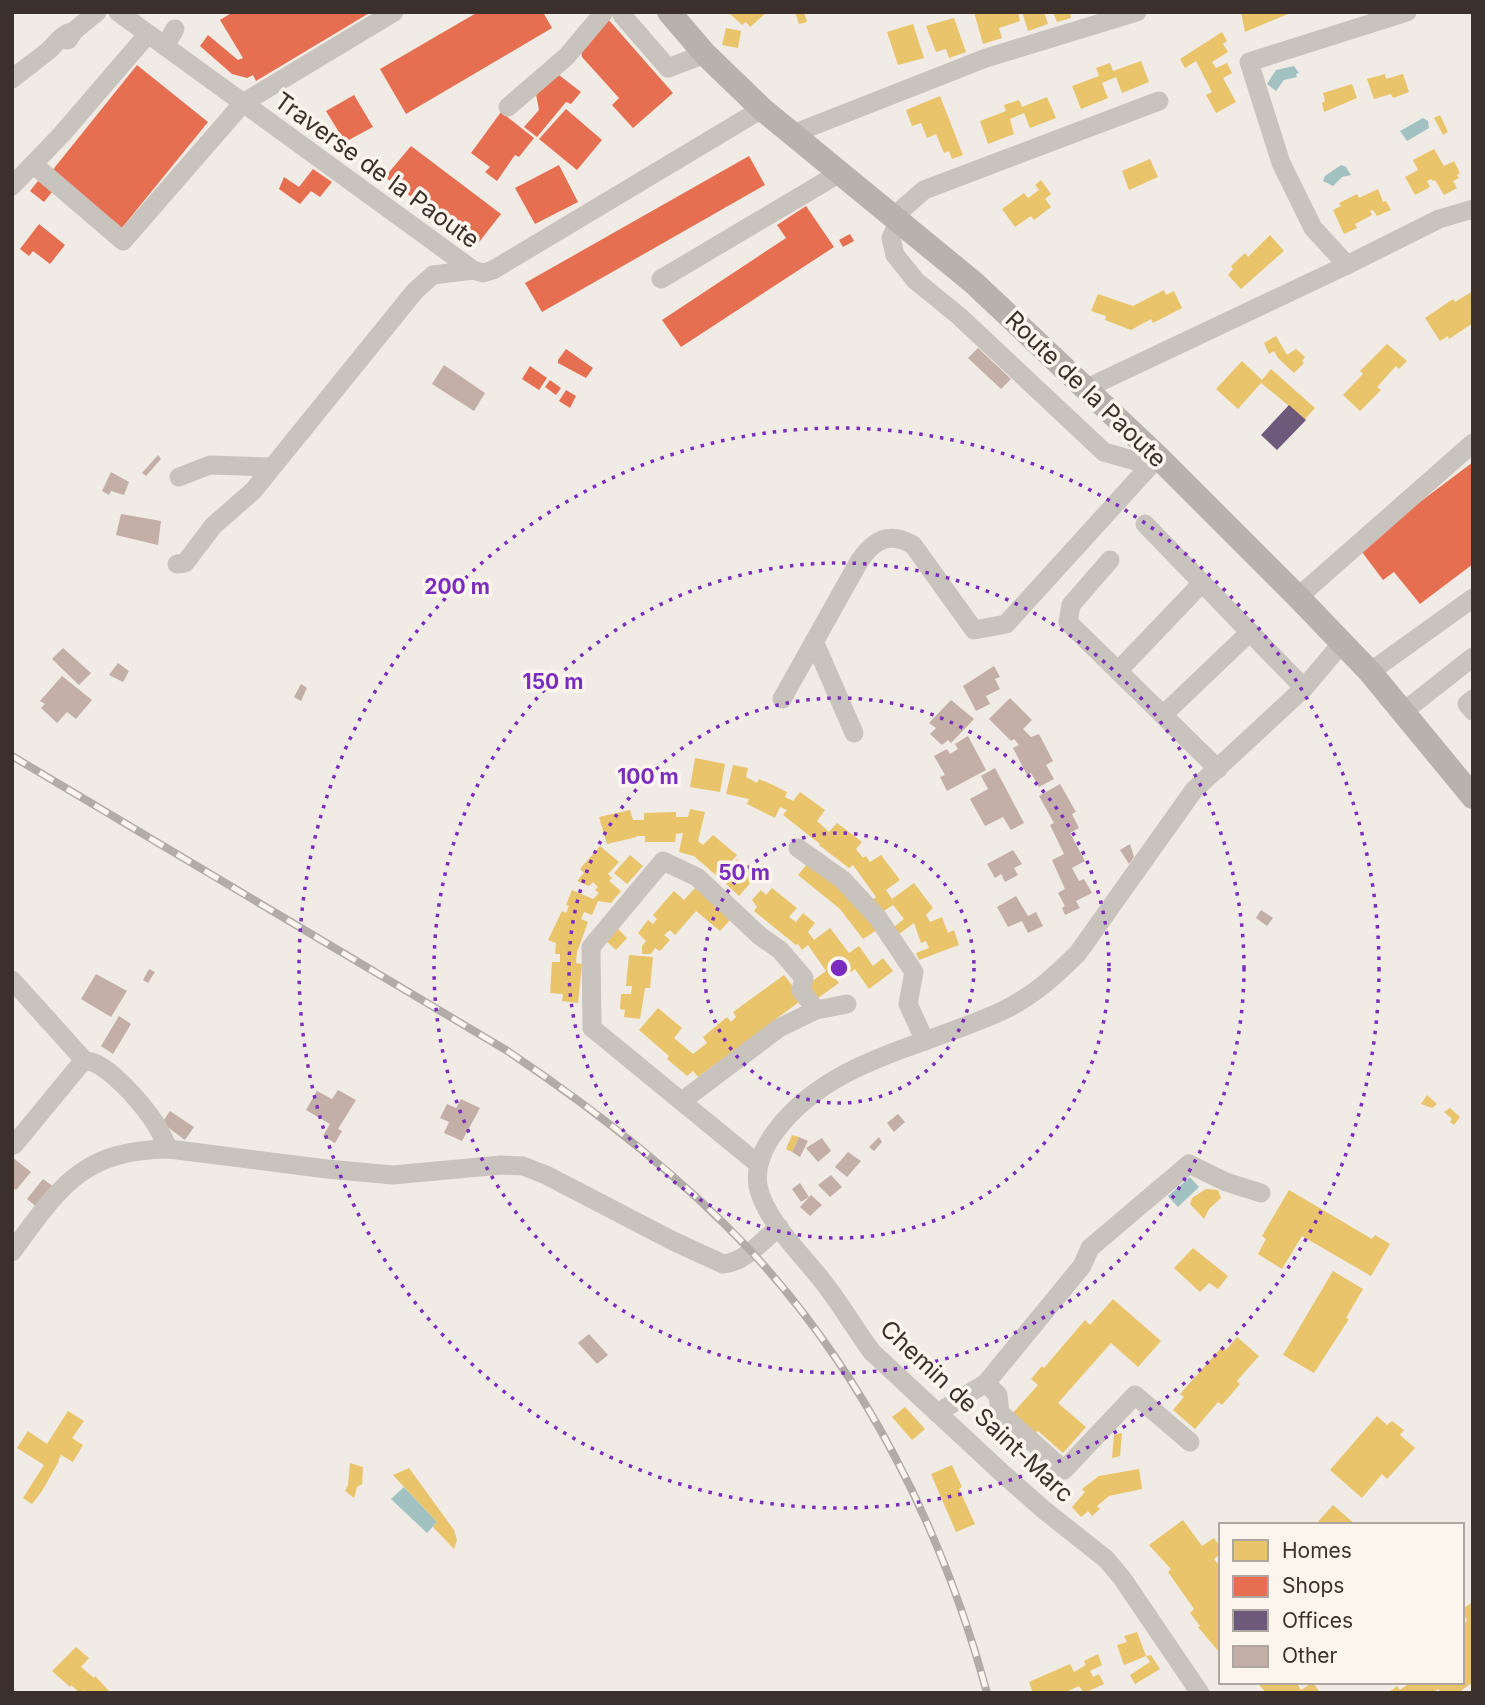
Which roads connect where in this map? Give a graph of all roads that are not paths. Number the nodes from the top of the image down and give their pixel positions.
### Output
1 (97, 12) edge
2 (118, 12) edge
3 (394, 12) edge
4 (669, 12) edge
5 (1137, 12) edge
6 (1406, 12) edge
7 (617, 13) edge
8 (148, 34) junction
9 (705, 54) junction
10 (12, 79) edge
11 (1159, 101) dead end
12 (243, 103) junction
13 (508, 107) dead end
14 (761, 109) junction
15 (790, 135) junction
16 (33, 164) junction
17 (838, 174) junction
18 (12, 186) edge
19 (1473, 209) edge
20 (895, 220) junction
21 (1347, 265) junction
22 (473, 270) junction
23 (661, 279) dead end
24 (1087, 388) junction
25 (1473, 443) edge
26 (1154, 461) junction
27 (271, 467) junction
28 (179, 477) dead end
29 (1145, 524) dead end
30 (1110, 560) dead end
31 (177, 564) dead end
32 (1202, 583) junction
33 (1298, 597) junction
34 (1473, 598) edge
35 (1250, 632) junction
36 (814, 641) junction
37 (1342, 643) junction
38 (1473, 657) edge
39 (1118, 671) junction
40 (1370, 672) junction
41 (1304, 688) junction
42 (782, 699) dead end
43 (1473, 699) edge
44 (1473, 711) edge
45 (1403, 712) junction
46 (1163, 715) junction
47 (853, 733) dead end
48 (1218, 769) junction
49 (1473, 797) edge
50 (798, 848) dead end
51 (12, 979) edge
52 (847, 1004) dead end
53 (816, 1010) junction
54 (925, 1041) junction
55 (85, 1061) junction
56 (681, 1101) junction
57 (14, 1145) dead end
58 (169, 1149) junction
59 (758, 1164) junction
60 (1261, 1193) dead end
61 (779, 1227) junction
62 (12, 1252) edge
63 (986, 1383) junction
64 (937, 1413) junction
65 (1190, 1442) dead end
66 (1200, 1693) edge

1 - 10 street
2 - 8 street, Traverse de la Paoute
3 - 12 street
4 - 9 main road, Route de la Paoute
5 - 15 street
6 - 21 street
7 - 9 street
7 - 13 street
8 - 12 street, Traverse de la Paoute
8 - 16 street
9 - 14 main road, Route de la Paoute
11 - 20 street
12 - 16 street
12 - 22 street, Traverse de la Paoute
14 - 15 main road, Route de la Paoute
14 - 22 street, Traverse de la Paoute
15 - 17 main road, Route de la Paoute
16 - 18 street
17 - 20 main road, Route de la Paoute
17 - 23 street
19 - 21 street
20 - 24 main road, Route de la Paoute
20 - 26 street
21 - 24 street
22 - 27 street
24 - 26 main road, Route de la Paoute
25 - 33 street
26 - 33 main road, Route de la Paoute
26 - 36 street
27 - 28 street
27 - 31 street
29 - 32 street
30 - 39 street
32 - 35 street
32 - 39 street
33 - 37 main road, Route de la Paoute
34 - 40 street
35 - 41 street
35 - 46 street
36 - 42 street
36 - 47 street
37 - 40 main road, Route de la Paoute
37 - 41 street
38 - 45 street
39 - 46 street
40 - 45 main road, Route de la Paoute
41 - 48 street
43 - 44 street
45 - 49 main road, Route de la Paoute
46 - 48 street
48 - 54 street
50 - 54 street
51 - 55 street
52 - 53 street
53 - 56 street
53 - 56 street
54 - 59 street
55 - 57 street
55 - 58 street
56 - 59 street
58 - 61 street
58 - 62 street
59 - 61 street, Chemin de Saint-Marc
60 - 63 street
61 - 64 street, Chemin de Saint-Marc
63 - 64 street
63 - 65 street
64 - 66 street, Chemin de Saint-Marc

